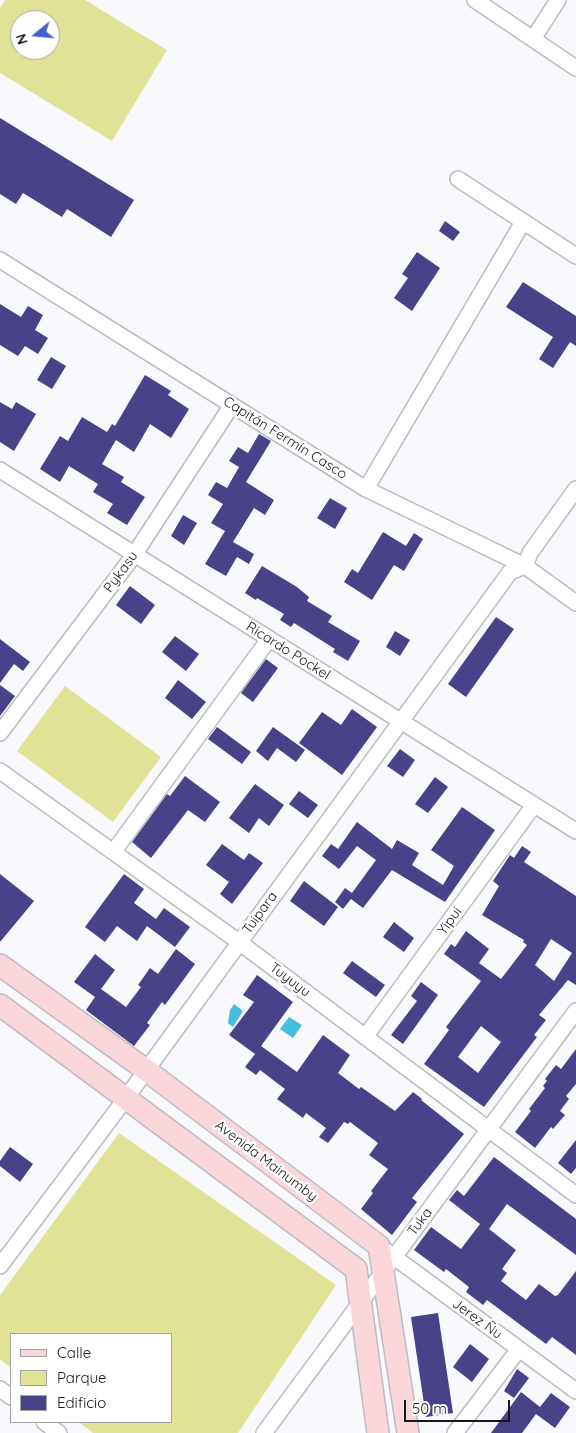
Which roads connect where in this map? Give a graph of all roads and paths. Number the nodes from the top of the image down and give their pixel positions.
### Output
1 (475, 0) edge
2 (558, 0) edge
3 (533, 38) junction
4 (576, 68) edge
5 (458, 179) dead end
6 (523, 222) junction
7 (576, 256) edge
8 (0, 260) edge
9 (232, 405) junction
10 (1, 472) edge
11 (366, 489) junction
12 (576, 489) edge
13 (134, 555) junction
14 (524, 566) junction
15 (576, 603) edge
16 (269, 639) junction
17 (401, 722) junction
18 (0, 733) edge
19 (0, 771) edge
20 (534, 805) junction
21 (576, 831) edge
22 (114, 851) junction
23 (239, 942) junction
24 (0, 965) edge
25 (0, 1005) edge
26 (576, 1011) edge
27 (365, 1037) junction
28 (146, 1070) junction
29 (126, 1098) junction
30 (489, 1130) junction
31 (576, 1195) edge
32 (385, 1258) junction
33 (0, 1266) edge
34 (360, 1301) junction
35 (519, 1349) junction
36 (576, 1391) edge
37 (45, 1423) edge
38 (59, 1433) edge
39 (264, 1433) edge
40 (378, 1433) edge
41 (408, 1433) edge
42 (455, 1433) edge

1 - 3 street
2 - 3 street
3 - 4 street
5 - 6 street
6 - 7 street
6 - 11 street
8 - 9 street, Capitán Fermín Casco
9 - 11 street, Capitán Fermín Casco
9 - 13 street, Pykasu
10 - 13 street, Ricardo Pockel
11 - 14 street, Capitán Fermín Casco
12 - 14 street
13 - 16 street, Ricardo Pockel
13 - 18 street, Pykasu
14 - 15 street, Capitán Fermín Casco
14 - 17 street, Tuipara
16 - 17 street, Ricardo Pockel
16 - 22 street
17 - 20 street, Ricardo Pockel
17 - 23 street, Tuipara
19 - 22 street, Tuyuyu
20 - 21 street, Ricardo Pockel
20 - 27 street, Yipui
22 - 23 street, Tuyuyu
23 - 27 street, Tuyuyu
23 - 28 street, Tuipara
24 - 28 street, Avenida Mainumby
25 - 29 street
26 - 30 street, Tuka
27 - 30 street, Tuyuyu
28 - 29 street, Tuipara
28 - 32 street, Avenida Mainumby
29 - 33 street, Tuipara
29 - 34 street
30 - 31 street, Tuyuyu
30 - 32 street, Tuka
32 - 34 street, Tuka
32 - 35 street, Jerez Ñu
32 - 41 street
34 - 39 street, Tuka
34 - 40 street
35 - 36 street, Jerez Ñu
35 - 42 street
37 - 38 street

